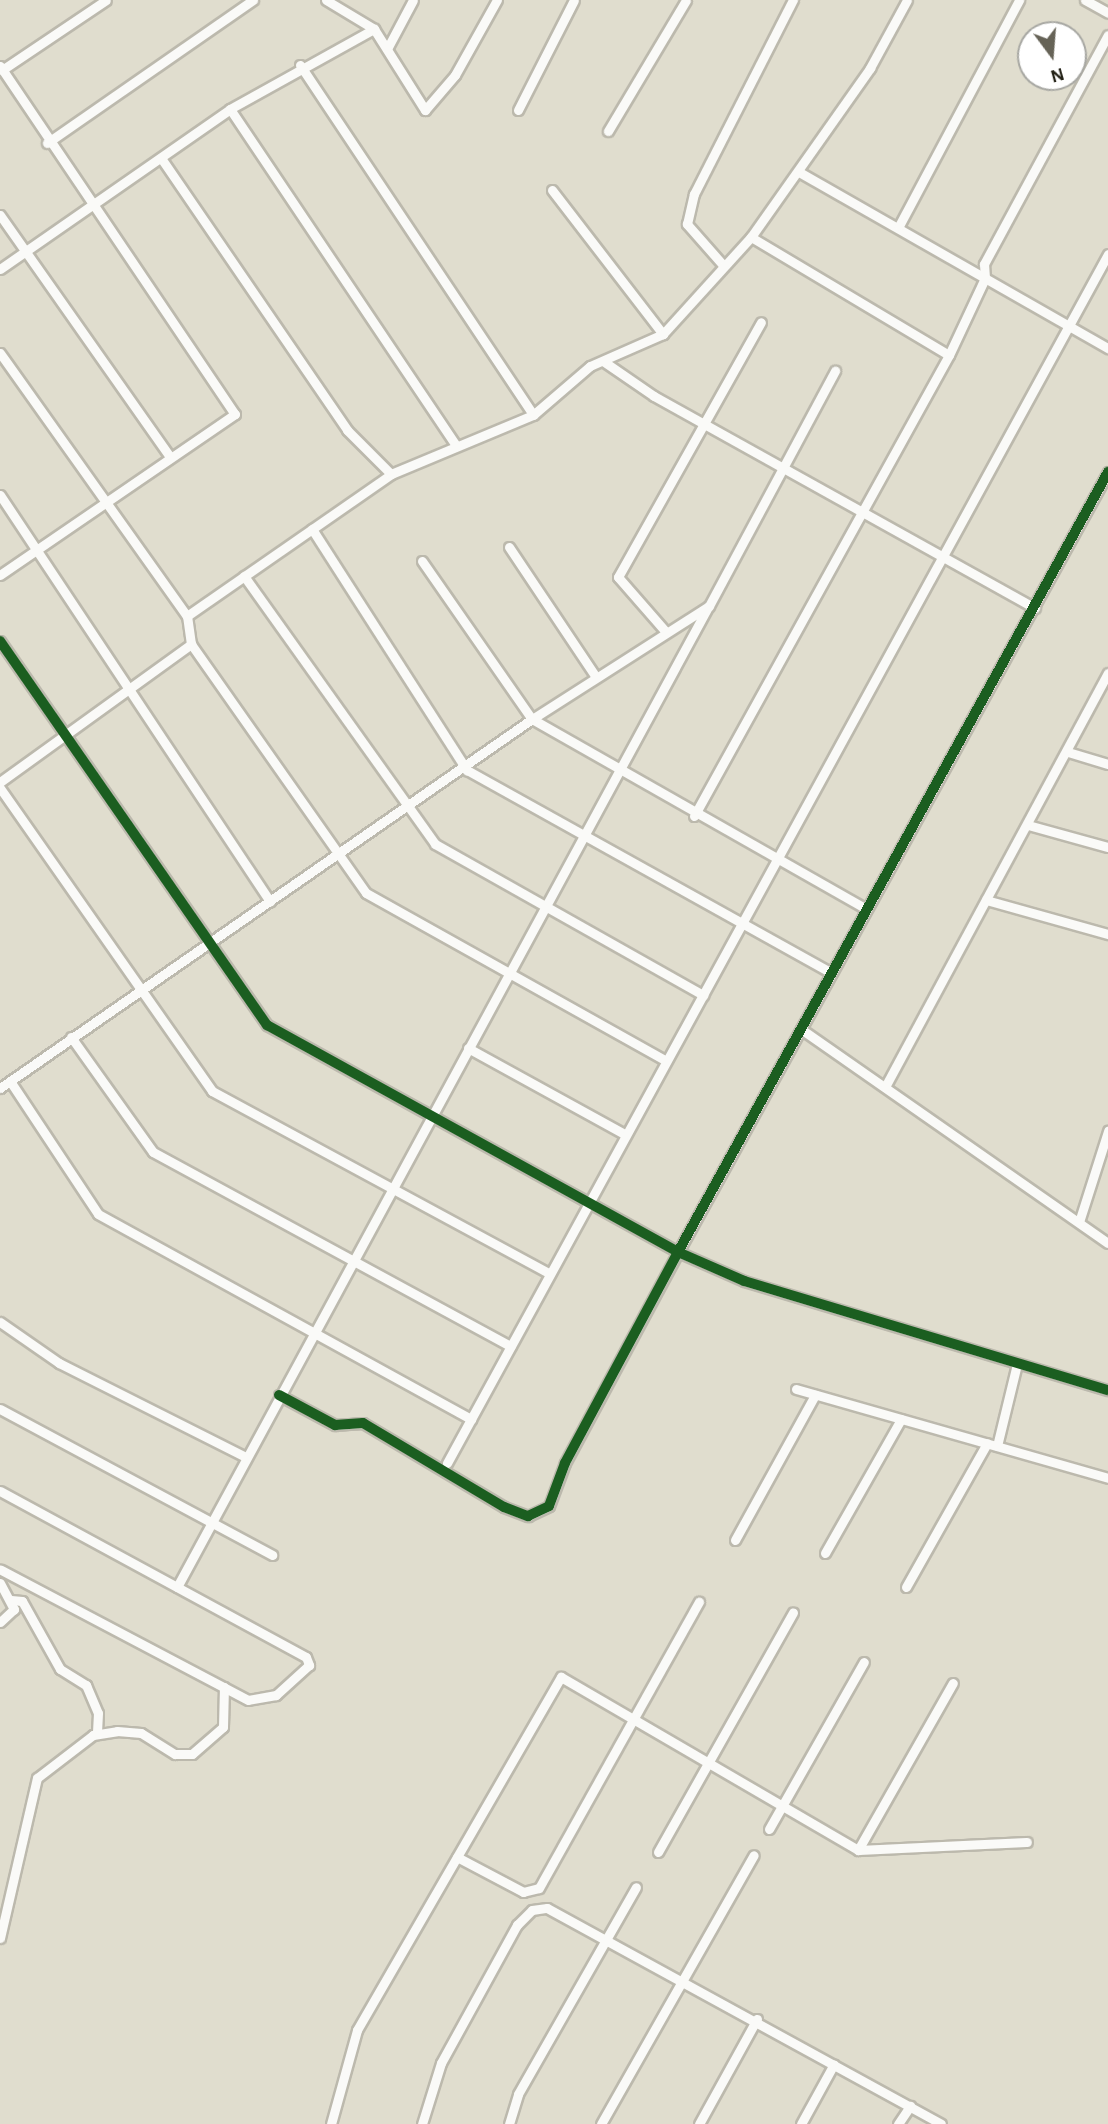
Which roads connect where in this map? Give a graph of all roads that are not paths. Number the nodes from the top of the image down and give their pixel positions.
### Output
1 (106, 0) edge
2 (254, 0) edge
3 (326, 0) edge
4 (413, 0) edge
5 (498, 0) edge
6 (574, 0) edge
7 (686, 0) edge
8 (793, 0) edge
9 (907, 0) edge
10 (1018, 0) edge
11 (1085, 0) edge
12 (1108, 13) edge
13 (374, 29) junction
14 (1108, 35) edge
15 (387, 49) junction
16 (300, 65) junction
17 (1, 68) edge
18 (230, 109) junction
19 (518, 110) dead end
20 (608, 131) dead end
21 (47, 143) junction
22 (161, 158) junction
23 (799, 172) junction
24 (552, 190) dead end
25 (92, 205) junction
26 (0, 215) edge
27 (899, 226) junction
28 (751, 237) junction
29 (26, 253) junction
30 (1108, 254) edge
31 (723, 265) junction
32 (0, 269) edge
33 (985, 278) junction
34 (761, 322) dead end
35 (1068, 327) junction
36 (663, 334) junction
37 (1108, 348) edge
38 (0, 353) edge
39 (949, 355) junction
40 (603, 361) junction
41 (835, 371) dead end
42 (533, 415) junction
43 (702, 422) junction
44 (456, 445) junction
45 (170, 457) junction
46 (782, 467) junction
47 (1108, 472) edge
48 (391, 474) junction
49 (0, 495) edge
50 (107, 502) junction
51 (864, 514) junction
52 (313, 529) junction
53 (509, 547) dead end
54 (36, 550) junction
55 (943, 556) junction
56 (422, 561) dead end
57 (0, 575) edge
58 (244, 576) junction
59 (709, 606) junction
60 (1035, 608) junction
61 (187, 616) junction
62 (666, 632) junction
63 (0, 641) edge
64 (191, 644) junction
65 (596, 677) junction
66 (1106, 679) edge
67 (131, 686) junction
68 (533, 719) junction
69 (65, 734) junction
70 (1068, 752) junction
71 (1108, 764) edge
72 (467, 770) junction
73 (615, 771) junction
74 (0, 782) edge
75 (0, 788) edge
76 (407, 809) junction
77 (694, 816) junction
78 (1028, 825) junction
79 (579, 837) junction
80 (1108, 847) edge
81 (338, 855) junction
82 (777, 860) junction
83 (986, 900) junction
84 (270, 902) junction
85 (865, 908) junction
86 (548, 909) junction
87 (741, 926) junction
88 (1108, 934) edge
89 (210, 944) junction
90 (831, 973) junction
91 (509, 977) junction
92 (141, 991) junction
93 (703, 995) junction
94 (800, 1029) junction
95 (71, 1037) junction
96 (468, 1048) junction
97 (666, 1061) junction
98 (10, 1081) junction
99 (884, 1087) junction
100 (0, 1088) edge
101 (430, 1115) junction
102 (1108, 1132) edge
103 (626, 1135) junction
104 (390, 1189) junction
105 (590, 1202) junction
106 (1079, 1222) junction
107 (1108, 1243) edge
108 (678, 1252) junction
109 (352, 1260) junction
110 (550, 1274) junction
111 (0, 1322) edge
112 (313, 1332) junction
113 (511, 1346) junction
114 (1017, 1364) junction
115 (796, 1390) dead end
116 (1108, 1390) edge
117 (279, 1395) junction
118 (815, 1395) junction
119 (0, 1409) edge
120 (471, 1419) junction
121 (901, 1419) junction
122 (992, 1445) junction
123 (246, 1457) junction
124 (447, 1463) dead end
125 (1108, 1478) edge
126 (0, 1492) edge
127 (210, 1525) junction
128 (735, 1540) dead end
129 (825, 1553) dead end
130 (272, 1555) dead end
131 (0, 1569) edge
132 (0, 1583) edge
133 (177, 1587) junction
134 (906, 1587) dead end
135 (11, 1600) junction
136 (699, 1602) dead end
137 (793, 1612) dead end
138 (0, 1622) edge
139 (864, 1662) dead end
140 (953, 1683) dead end
141 (224, 1687) junction
142 (633, 1719) junction
143 (97, 1734) junction
144 (708, 1763) junction
145 (782, 1806) junction
146 (769, 1829) dead end
147 (1027, 1842) dead end
148 (858, 1850) junction
149 (658, 1852) dead end
150 (754, 1855) dead end
151 (457, 1857) junction
152 (636, 1887) dead end
153 (608, 1936) junction
154 (0, 1938) edge
155 (685, 1978) junction
156 (757, 2020) junction
157 (834, 2064) junction
158 (910, 2106) junction
159 (331, 2124) edge
160 (422, 2124) edge
161 (509, 2124) edge
162 (601, 2124) edge
163 (699, 2124) edge
164 (801, 2124) edge
165 (898, 2124) edge
166 (941, 2124) edge

1 - 17 street
2 - 21 street
3 - 13 street
4 - 15 street
5 - 15 street
6 - 19 street
7 - 20 street
8 - 31 street
9 - 23 street
10 - 27 street
11 - 12 street
13 - 15 street
13 - 16 street
14 - 33 street
16 - 18 street
16 - 42 street
17 - 21 street
18 - 22 street
18 - 44 street
21 - 25 street
22 - 25 street
22 - 48 street
23 - 27 street
23 - 28 street
24 - 36 street
25 - 29 street
25 - 45 street
26 - 29 street
27 - 33 street
28 - 31 street
28 - 39 street
29 - 32 street
29 - 45 street
30 - 35 street
31 - 36 street
33 - 35 street
33 - 39 street
34 - 43 street
35 - 37 street
35 - 55 street
36 - 40 street
38 - 50 street
39 - 51 street
40 - 42 street
40 - 43 street
41 - 46 street
42 - 44 street
43 - 46 street
43 - 62 street
44 - 48 street
45 - 50 street
46 - 51 street
46 - 59 street
47 - 60 street
48 - 52 street
49 - 54 street
50 - 54 street
50 - 61 street
51 - 55 street
51 - 77 street
52 - 58 street
52 - 72 street
53 - 65 street
54 - 57 street
54 - 67 street
55 - 60 street
55 - 82 street
56 - 68 street
58 - 61 street
58 - 76 street
59 - 62 street
59 - 73 street
60 - 85 street
61 - 64 street
62 - 65 street
63 - 69 street
64 - 67 street
64 - 81 street
65 - 68 street
66 - 70 street
67 - 69 street
67 - 84 street
68 - 72 street
68 - 73 street
69 - 74 street
69 - 89 street
70 - 71 street
70 - 78 street
72 - 76 street
72 - 79 street
73 - 77 street
73 - 79 street
75 - 92 street
76 - 81 street
76 - 86 street
77 - 82 street
78 - 80 street
78 - 83 street
79 - 86 street
79 - 87 street
81 - 84 street
81 - 91 street
82 - 85 street
82 - 87 street
83 - 88 street
83 - 99 street
84 - 89 street
85 - 90 street
86 - 91 street
86 - 93 street
87 - 90 street
87 - 93 street
89 - 92 street
89 - 101 street
90 - 94 street
91 - 96 street
91 - 97 street
92 - 95 street
92 - 104 street
93 - 97 street
94 - 99 street
94 - 108 street
95 - 98 street
95 - 109 street
96 - 101 street
96 - 103 street
97 - 103 street
98 - 100 street
98 - 112 street
99 - 106 street
101 - 104 street
101 - 105 street
102 - 106 street
103 - 105 street
104 - 109 street
104 - 110 street
105 - 108 street
105 - 110 street
106 - 107 street
108 - 114 street
108 - 117 street
109 - 112 street
109 - 113 street
110 - 113 street
111 - 123 street
112 - 117 street
112 - 120 street
113 - 120 street
114 - 116 street
114 - 122 street
115 - 118 street
117 - 123 street
118 - 121 street
118 - 128 street
119 - 127 street
120 - 124 street
121 - 122 street
121 - 129 street
122 - 125 street
122 - 134 street
123 - 127 street
126 - 133 street
127 - 130 street
127 - 133 street
131 - 141 street
132 - 135 street
133 - 141 street
135 - 138 street
135 - 143 street
136 - 142 street
137 - 144 street
139 - 145 street
140 - 148 street
141 - 143 street
142 - 144 street
142 - 151 street
142 - 151 street
143 - 154 street
144 - 145 street
144 - 149 street
145 - 146 street
145 - 148 street
147 - 148 street
150 - 155 street
151 - 159 street
152 - 153 street
153 - 155 street
153 - 160 street
153 - 161 street
155 - 156 street
155 - 162 street
156 - 157 street
156 - 163 street
157 - 158 street
157 - 164 street
158 - 165 street
158 - 166 street

